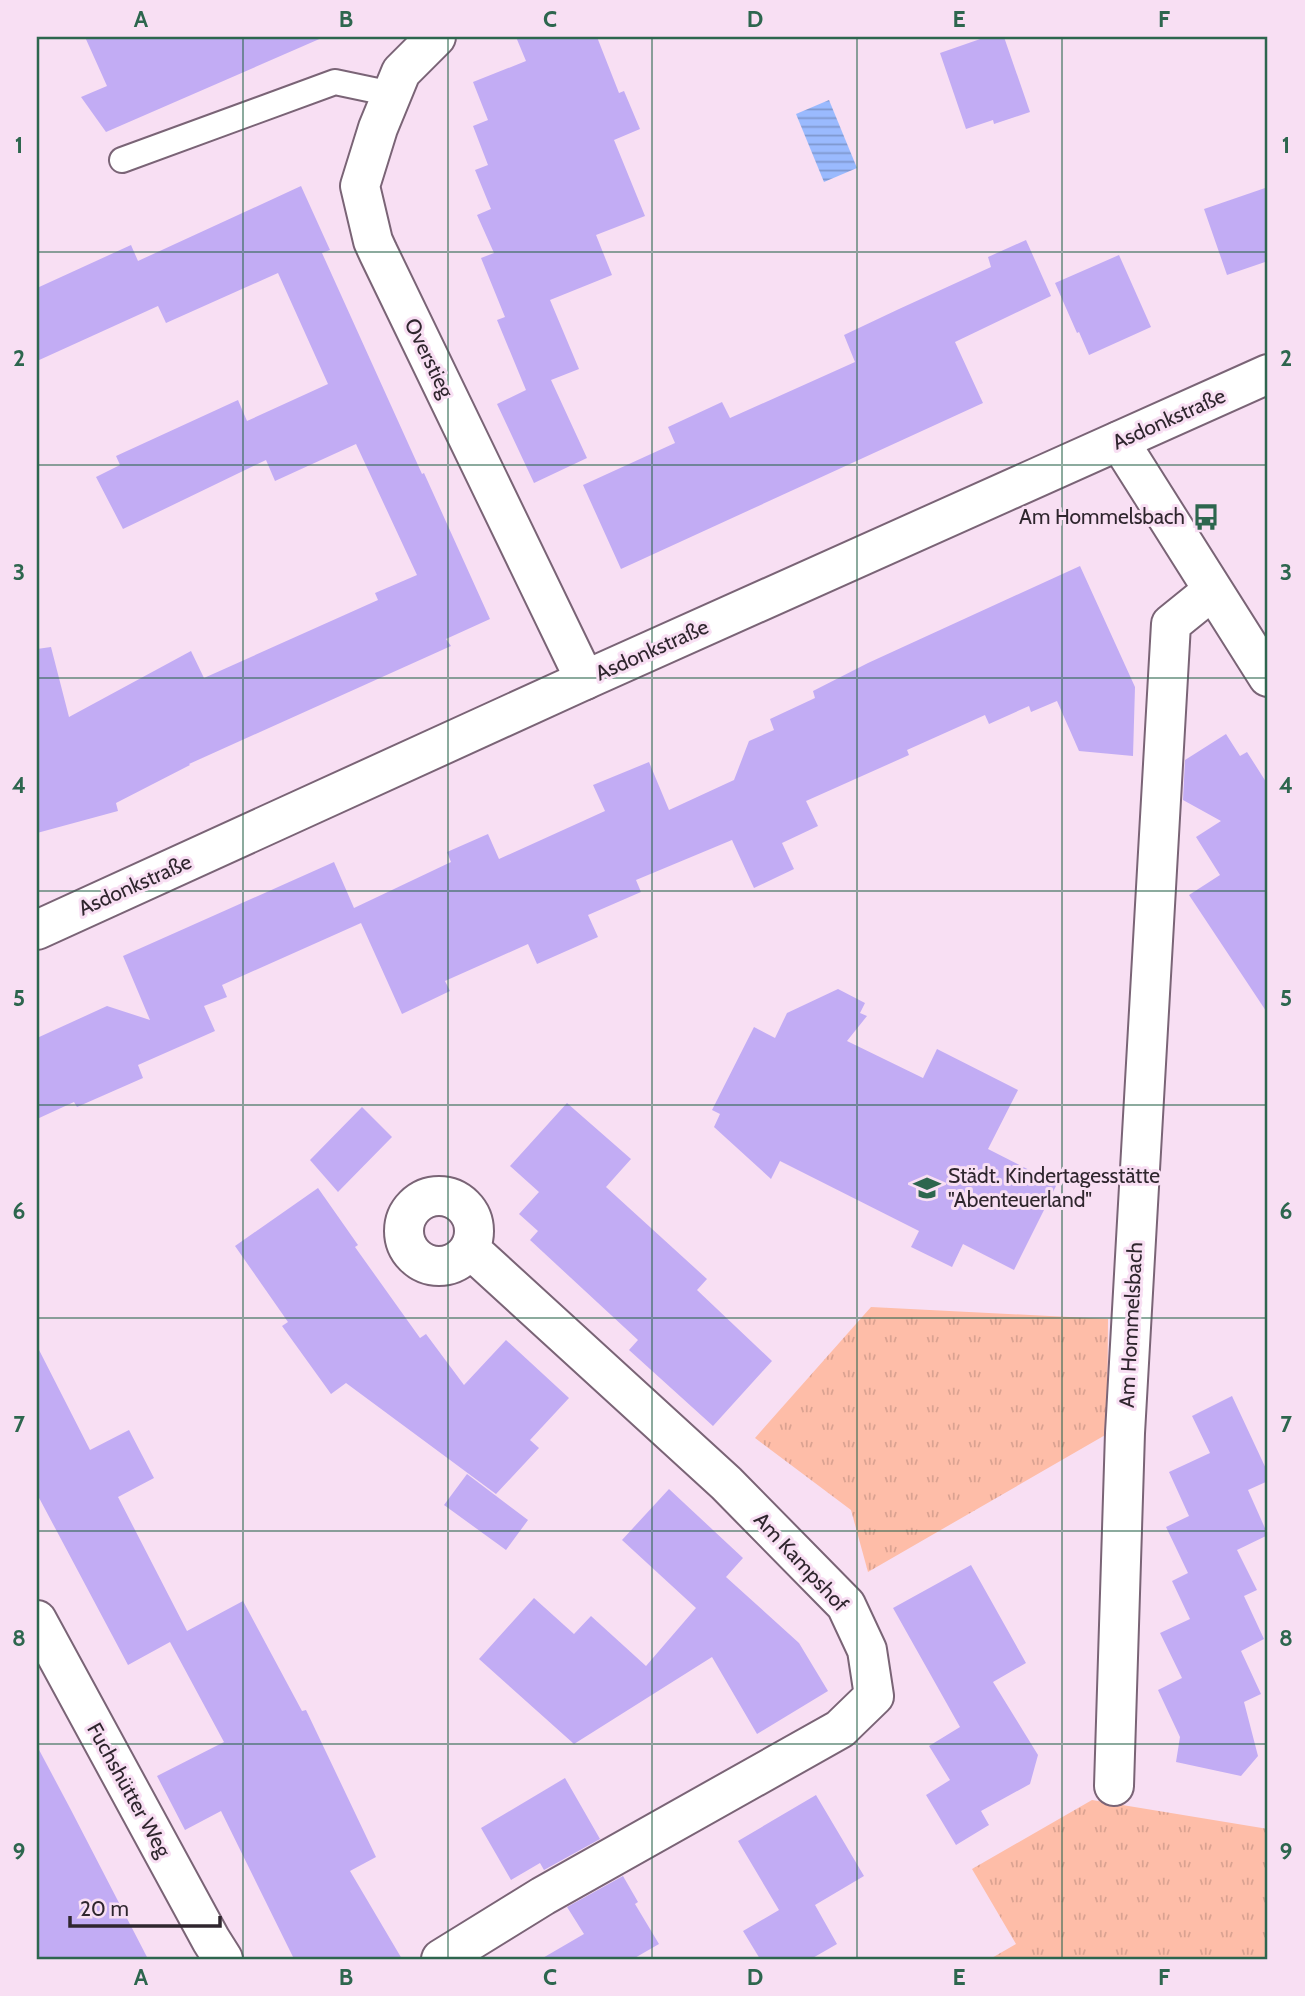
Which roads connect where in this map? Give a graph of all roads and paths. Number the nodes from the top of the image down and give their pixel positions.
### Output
1 (436, 37) edge
2 (392, 94) junction
3 (122, 160) dead end
4 (1268, 374) edge
5 (1119, 441) junction
6 (1213, 590) junction
7 (1268, 677) edge
8 (585, 680) junction
9 (37, 930) edge
10 (470, 1249) dead end
11 (37, 1620) edge
12 (1114, 1786) dead end
13 (223, 1959) edge
14 (441, 1959) edge

1 - 2 street, Overstieg
2 - 3 lane
2 - 8 street, Overstieg
4 - 5 street, Asdonkstraße
5 - 6 street
5 - 8 street, Asdonkstraße
6 - 7 street
6 - 12 street, Am Hommelsbach
8 - 9 street, Asdonkstraße
10 - 14 street, Am Kampshof
11 - 13 street, Fuchshütter Weg

